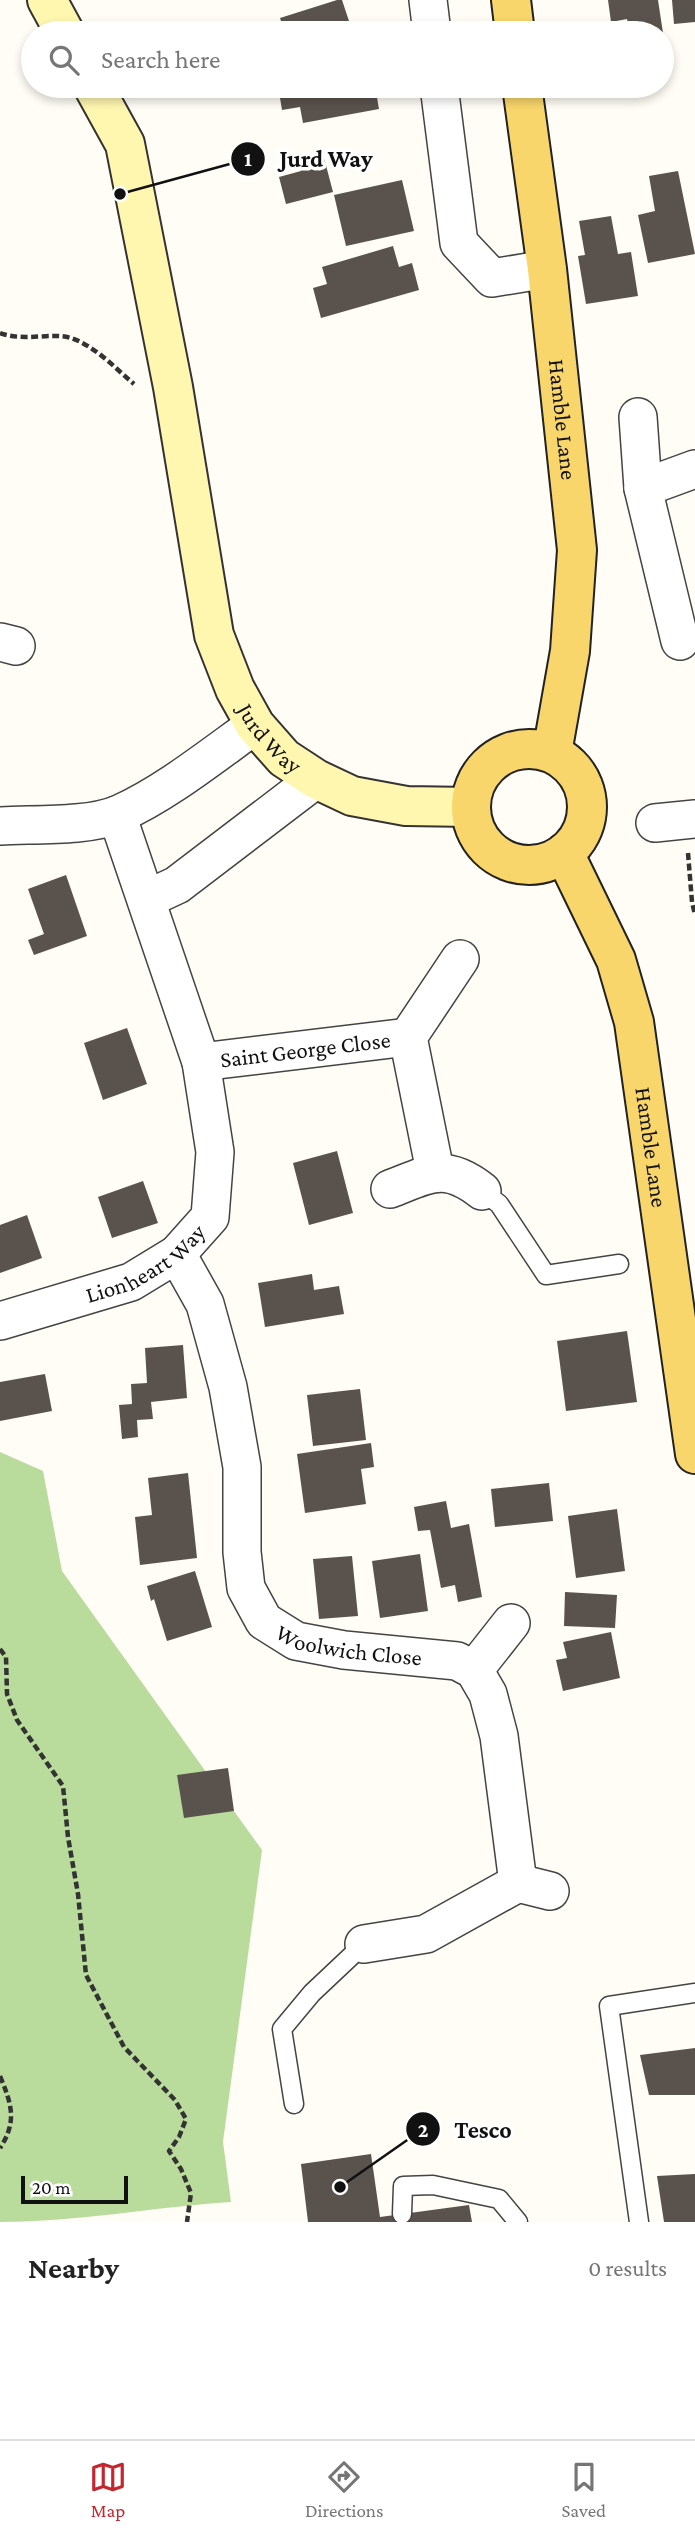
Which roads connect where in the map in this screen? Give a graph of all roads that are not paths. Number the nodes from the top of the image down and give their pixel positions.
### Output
1 (47, 0) edge
2 (428, 0) edge
3 (511, 0) edge
4 (58, 21) edge
5 (431, 21) edge
6 (514, 21) edge
7 (100, 98) edge
8 (441, 98) edge
9 (525, 98) edge
10 (547, 270) junction
11 (638, 417) dead end
12 (695, 469) edge
13 (643, 488) junction
14 (680, 641) dead end
15 (255, 725) junction
16 (552, 753) junction
17 (316, 779) junction
18 (471, 807) junction
19 (117, 815) junction
20 (0, 826) edge
21 (564, 853) junction
22 (147, 899) junction
23 (460, 959) dead end
24 (408, 1037) junction
25 (201, 1062) junction
26 (435, 1171) junction
27 (390, 1189) dead end
28 (482, 1191) joint
29 (177, 1254) junction
30 (619, 1264) dead end
31 (0, 1321) edge
32 (695, 1454) edge
33 (511, 1623) dead end
34 (474, 1671) junction
35 (364, 1944) joint
36 (695, 1993) edge
37 (294, 2104) dead end
38 (402, 2214) dead end
39 (518, 2222) edge
40 (639, 2222) edge

1 - 4 street
2 - 5 street
3 - 6 main road
7 - 15 street, Jurd Way
8 - 10 street
9 - 10 main road, Hamble Lane
10 - 16 main road, Hamble Lane
11 - 13 street
12 - 13 street
13 - 14 street
15 - 17 street, Jurd Way
15 - 19 street
16 - 18 main road
16 - 21 main road
17 - 18 street, Jurd Way
17 - 22 street
18 - 21 main road
19 - 20 street
19 - 22 street, Lionheart Way
21 - 32 main road, Hamble Lane
22 - 25 street, Lionheart Way
23 - 24 street, Saint George Close
24 - 25 street, Saint George Close
24 - 26 street, Saint George Close
25 - 29 street, Lionheart Way
26 - 27 street
26 - 28 street
28 - 30 lane
29 - 31 street, Lionheart Way
29 - 34 street, Woolwich Close
33 - 34 street
34 - 35 street
35 - 37 lane
36 - 40 lane
38 - 39 lane

